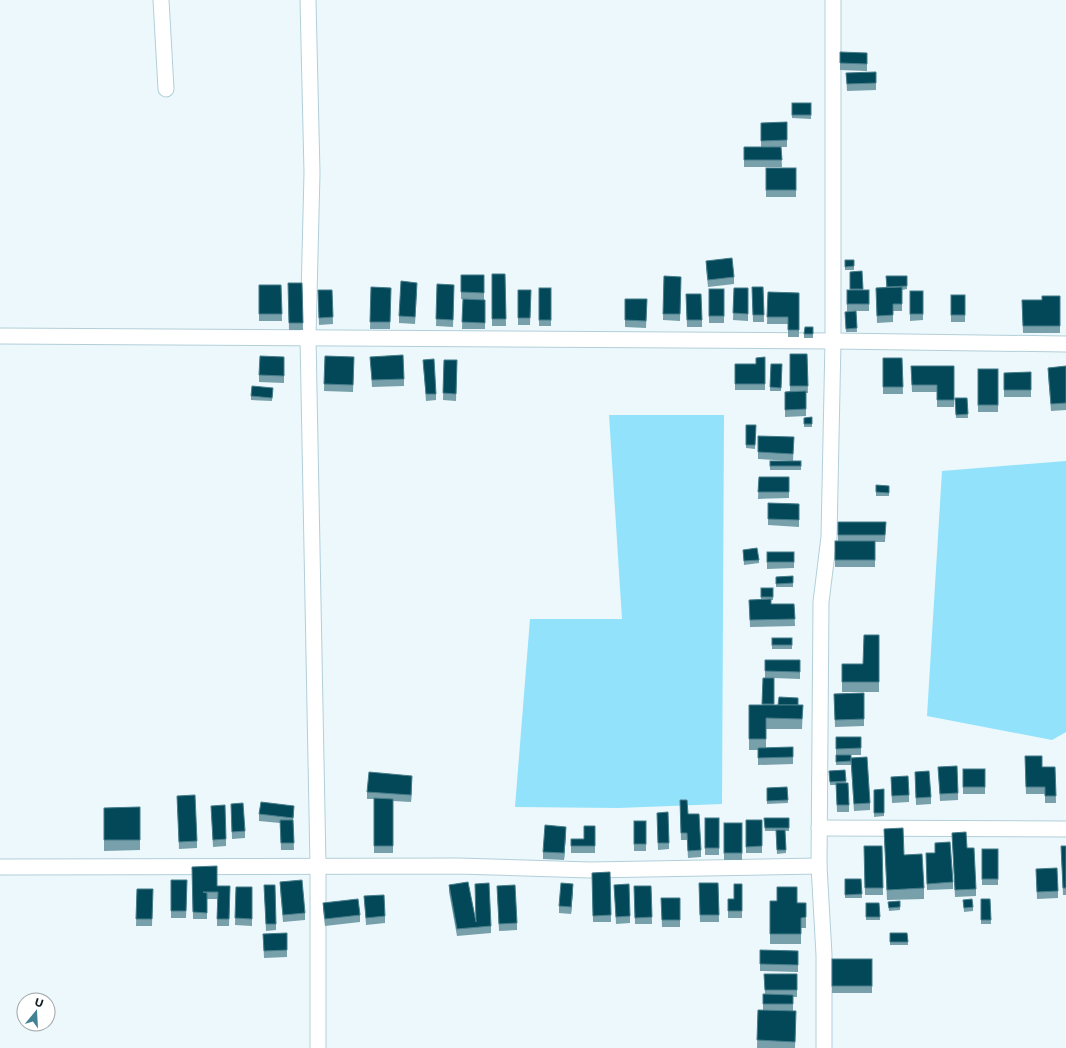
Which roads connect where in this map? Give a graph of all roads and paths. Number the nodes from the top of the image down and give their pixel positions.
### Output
1 (162, 0) edge
2 (308, 0) edge
3 (833, 0) edge
4 (166, 89) dead end
5 (0, 336) edge
6 (308, 337) junction
7 (833, 341) junction
8 (1066, 344) edge
9 (820, 828) junction
10 (1066, 829) edge
11 (318, 866) junction
12 (819, 866) junction
13 (0, 867) edge
14 (318, 1048) edge
15 (824, 1048) edge

1 - 4 street
2 - 6 street
3 - 7 street
5 - 6 street
6 - 7 street
6 - 11 street
7 - 8 street
7 - 9 street
9 - 10 street
9 - 12 street
11 - 12 street
11 - 13 street
11 - 14 street
12 - 15 street

